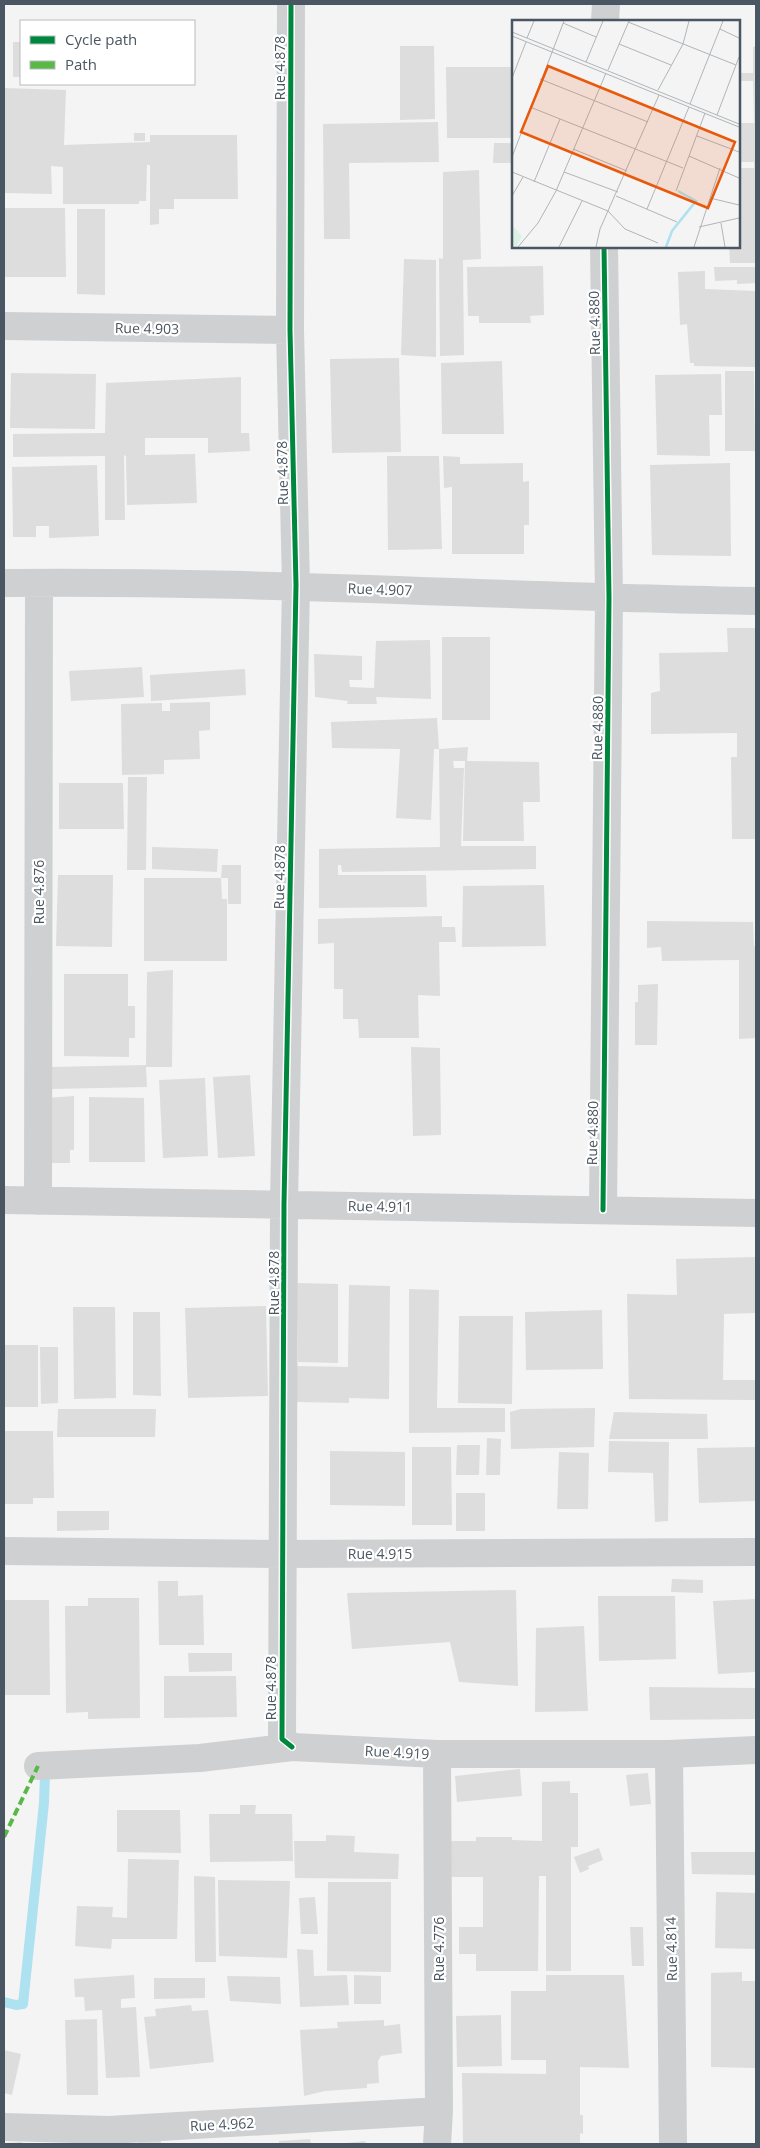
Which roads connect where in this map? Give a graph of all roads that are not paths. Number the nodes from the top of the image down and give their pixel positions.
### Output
1 (290, 4) edge
2 (606, 4) edge
3 (605, 20) edge
4 (604, 248) edge
5 (4, 326) edge
6 (290, 330) junction
7 (4, 583) edge
8 (39, 583) junction
9 (296, 585) junction
10 (610, 598) junction
11 (756, 601) edge
12 (4, 1200) edge
13 (38, 1200) junction
14 (284, 1204) junction
15 (603, 1210) junction
16 (756, 1212) edge
17 (4, 1551) edge
18 (756, 1552) edge
19 (281, 1554) junction
20 (292, 1747) junction
21 (756, 1750) edge
22 (437, 1754) junction
23 (669, 1754) junction
24 (38, 1766) dead end
25 (439, 2111) junction
26 (4, 2127) edge
27 (110, 2137) edge
28 (436, 2144) edge
29 (674, 2144) edge

1 - 6 street, Rue 4.878
2 - 3 street
4 - 10 street, Rue 4.880
5 - 6 street, Rue 4.903
6 - 9 street, Rue 4.878
7 - 8 street, Rue 4.907
8 - 9 street, Rue 4.907
8 - 13 street, Rue 4.876
9 - 10 street, Rue 4.907
9 - 14 street, Rue 4.878
10 - 11 street, Rue 4.907
10 - 15 street, Rue 4.880
12 - 13 street, Rue 4.911
13 - 14 street, Rue 4.911
14 - 15 street, Rue 4.911
14 - 19 street, Rue 4.878
15 - 16 street, Rue 4.911
17 - 19 street, Rue 4.915
18 - 19 street, Rue 4.915
19 - 20 street, Rue 4.878
20 - 22 street, Rue 4.919
20 - 24 street, Rue 4.919
21 - 23 street, Rue 4.919
22 - 23 street, Rue 4.919
22 - 25 street, Rue 4.776
23 - 29 street, Rue 4.814
25 - 27 street, Rue 4.962
25 - 28 street, Rue 4.776
26 - 27 street, Rue 4.962

